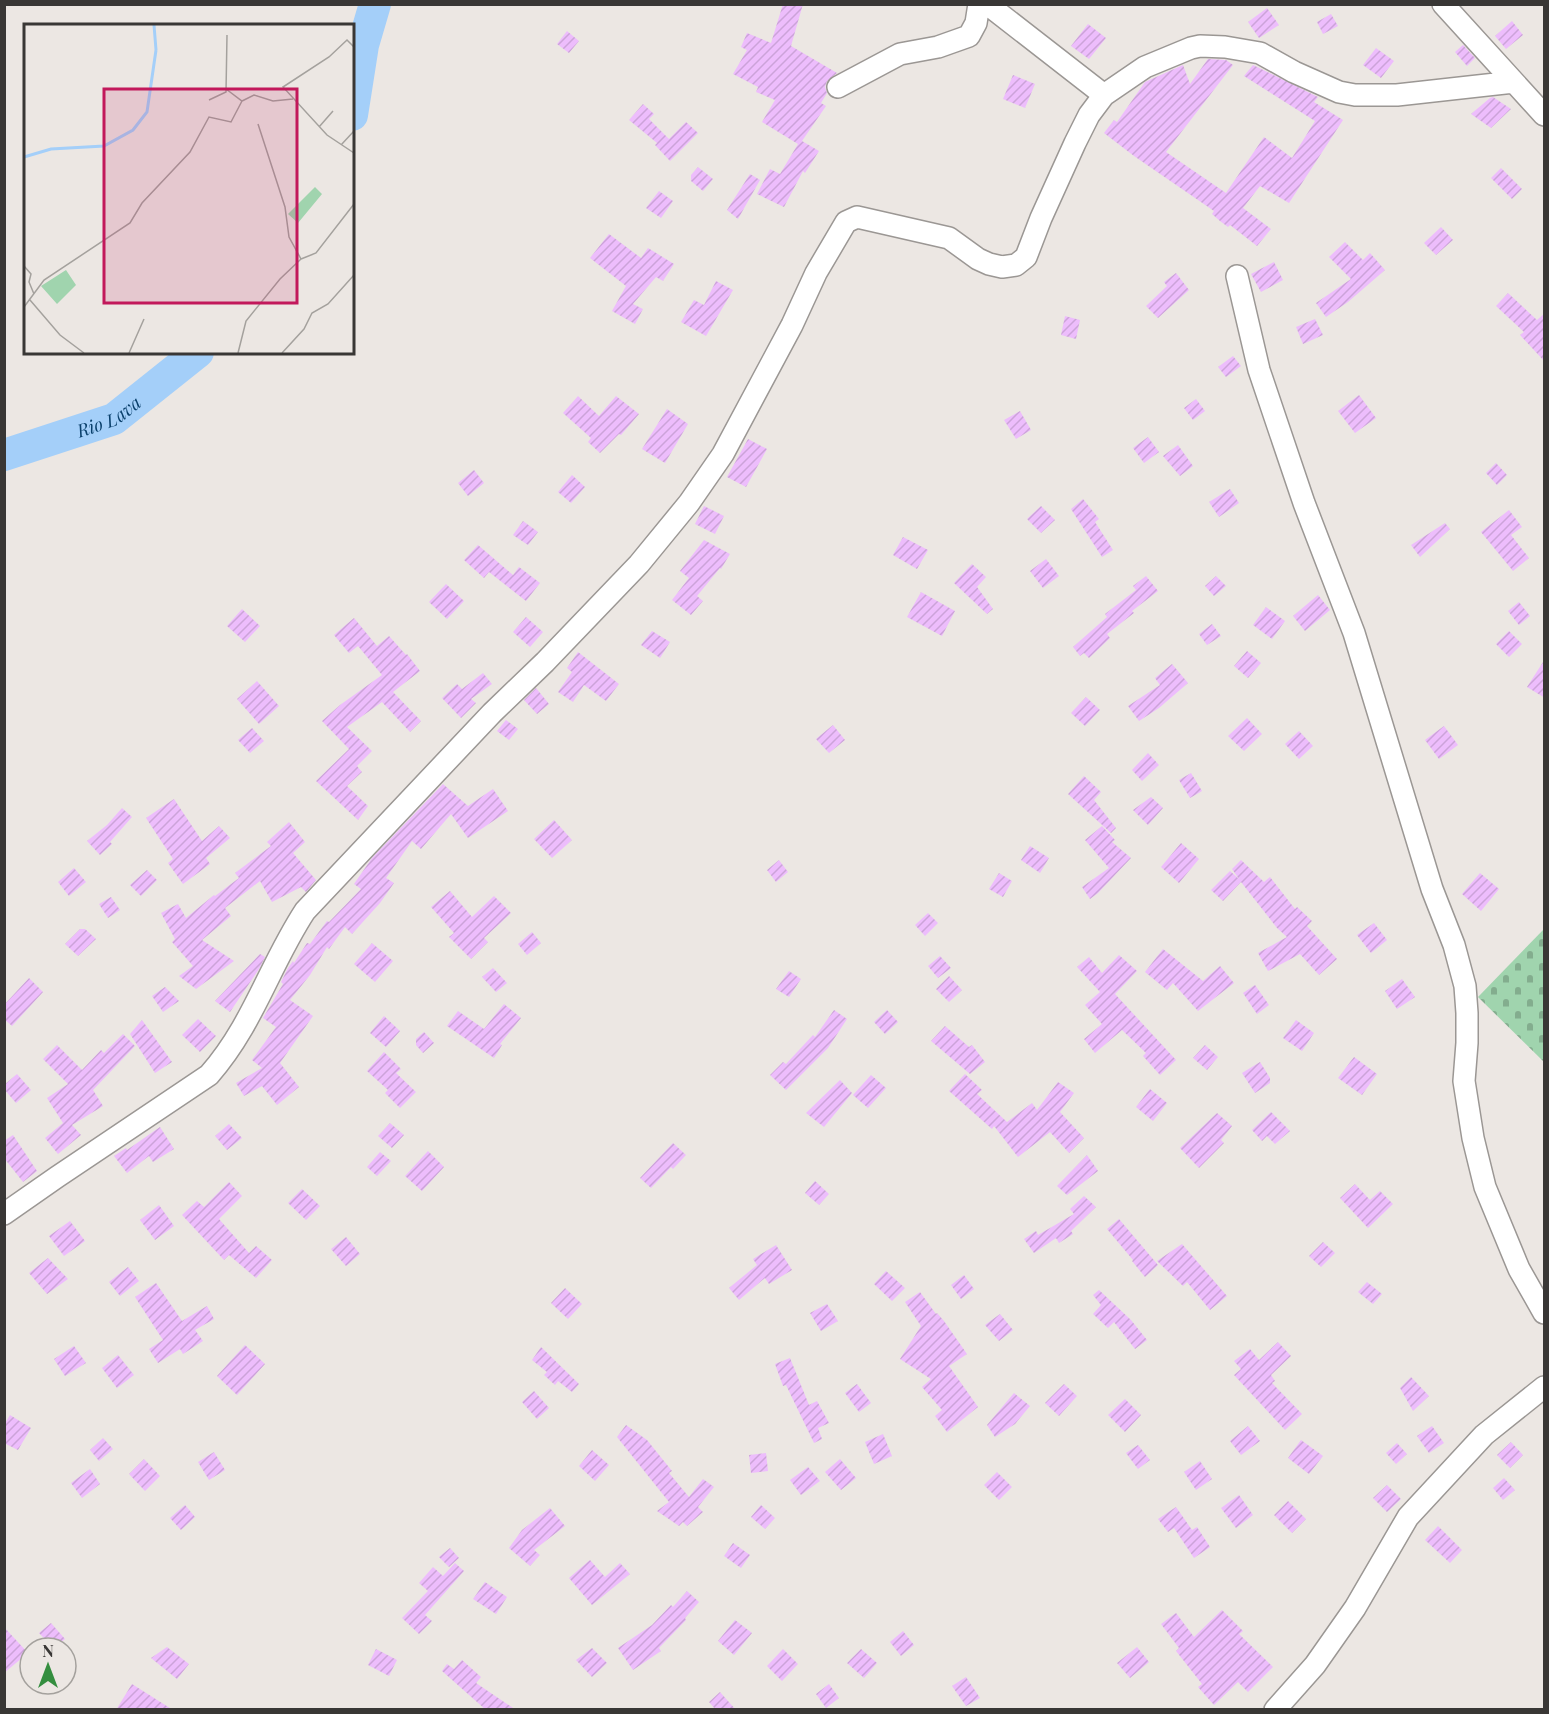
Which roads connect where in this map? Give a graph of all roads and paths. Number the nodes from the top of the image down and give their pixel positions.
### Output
1 (979, 4) edge
2 (987, 4) edge
3 (1443, 4) edge
4 (1514, 82) junction
5 (838, 87) dead end
6 (1104, 95) junction
7 (1545, 116) edge
8 (1237, 276) dead end
9 (4, 1214) edge
10 (1545, 1313) edge
11 (1545, 1387) edge
12 (1275, 1710) edge

1 - 5 street
2 - 6 street
3 - 4 street
4 - 6 street
4 - 7 street
6 - 9 street
8 - 10 street
11 - 12 street

